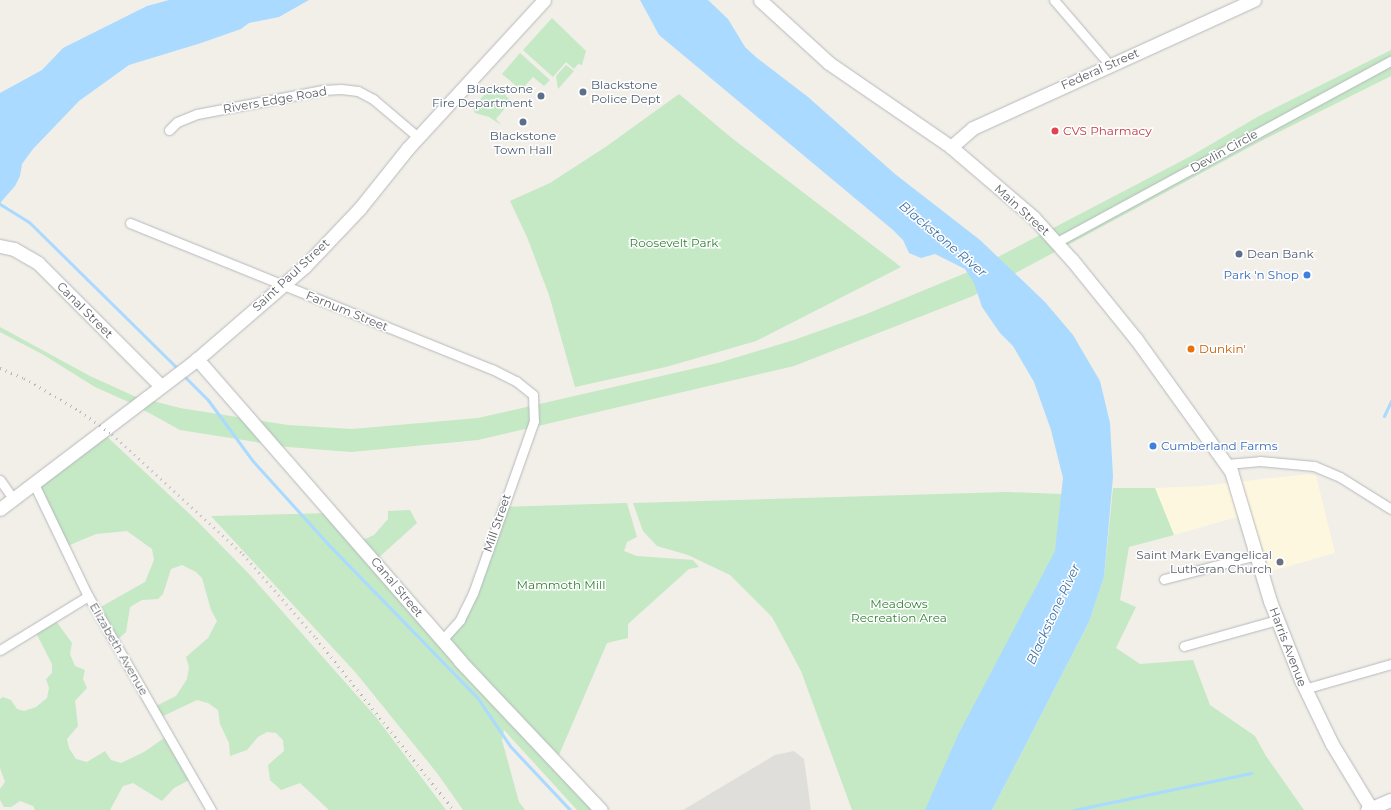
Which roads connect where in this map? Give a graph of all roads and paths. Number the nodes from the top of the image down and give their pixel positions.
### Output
1 (544, 0) edge
2 (760, 0) edge
3 (1054, 0) edge
4 (1254, 0) edge
5 (1391, 61) edge
6 (1110, 64) junction
7 (169, 130) dead end
8 (418, 137) junction
9 (951, 147) junction
10 (130, 224) dead end
11 (1057, 242) junction
12 (0, 246) edge
13 (283, 285) junction
14 (197, 359) junction
15 (161, 386) junction
16 (535, 399) joint
17 (1229, 468) junction
18 (0, 480) edge
19 (34, 484) junction
20 (14, 500) junction
21 (0, 509) edge
22 (1391, 509) edge
23 (1257, 555) junction
24 (1164, 579) dead end
25 (88, 596) junction
26 (1277, 620) junction
27 (442, 640) junction
28 (1184, 646) dead end
29 (0, 650) edge
30 (1391, 664) edge
31 (1304, 689) junction
32 (1391, 800) edge
33 (1370, 809) edge
34 (211, 810) edge
35 (601, 810) edge

1 - 8 main road, Saint Paul Street
2 - 9 main road, Main Street
3 - 6 street
4 - 6 main road, Federal Street
5 - 11 street, Devlin Circle
6 - 9 main road, Federal Street
7 - 8 street, Rivers Edge Road
8 - 13 main road, Saint Paul Street
9 - 11 main road, Main Street
10 - 13 street, Farnum Street
11 - 17 main road, Main Street
12 - 15 main road, Canal Street
13 - 14 main road, Saint Paul Street
13 - 16 street, Farnum Street
14 - 15 main road, Saint Paul Street
14 - 27 main road, Canal Street
15 - 19 main road, Saint Paul Street
16 - 27 street, Mill Street
17 - 22 street
17 - 23 main road, Harris Avenue
18 - 20 street
19 - 20 main road, Saint Paul Street
19 - 25 street, Elizabeth Avenue
20 - 21 main road, Saint Paul Street
23 - 24 street
23 - 26 main road, Harris Avenue
25 - 29 street
25 - 34 street, Elizabeth Avenue
26 - 28 street
26 - 31 main road, Harris Avenue
27 - 35 main road, Canal Street
30 - 31 street
31 - 33 main road, Harris Avenue
32 - 33 main road

